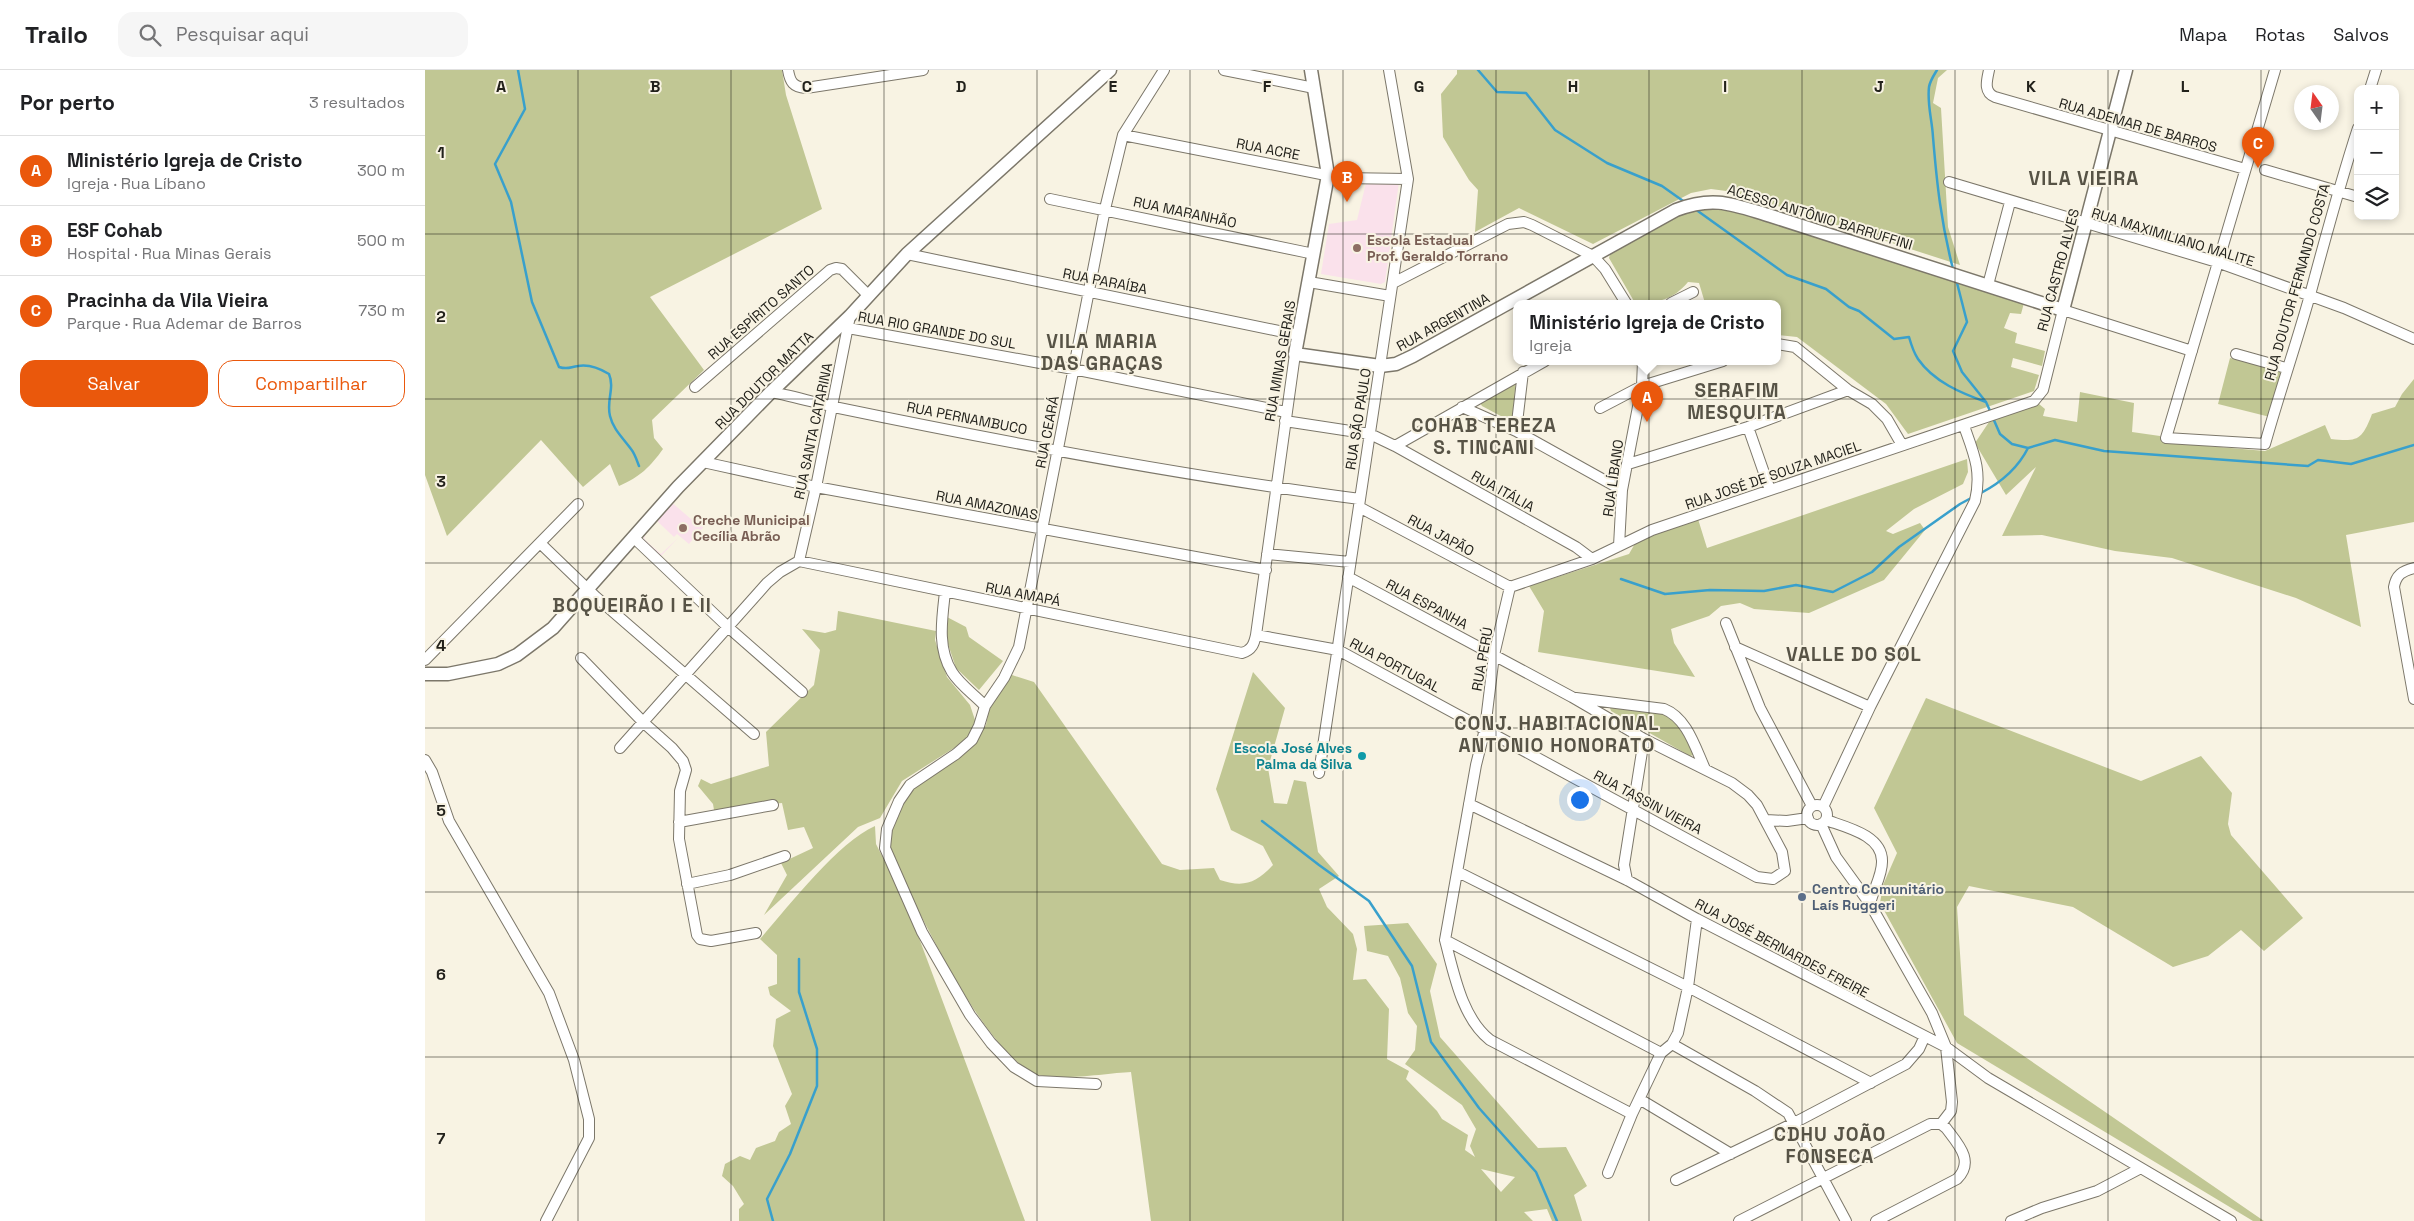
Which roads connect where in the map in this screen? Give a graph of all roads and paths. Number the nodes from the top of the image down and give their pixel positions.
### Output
1 (923, 70) edge
2 (1110, 70) edge
3 (1163, 70) edge
4 (1224, 70) edge
5 (1311, 70) edge
6 (1389, 70) edge
7 (1989, 70) edge
8 (2126, 70) edge
9 (2275, 70) edge
10 (2376, 70) edge
11 (789, 74) edge
12 (2371, 85) edge
13 (1314, 88) junction
14 (2357, 130) edge
15 (2110, 132) junction
16 (1123, 135) junction
17 (2245, 169) junction
18 (2265, 170) dead end
19 (1328, 175) junction
20 (1409, 179) junction
21 (1949, 182) dead end
22 (2337, 191) junction
23 (2354, 196) edge
24 (1050, 199) dead end
25 (2010, 202) junction
26 (1105, 209) junction
27 (2086, 224) junction
28 (907, 254) junction
29 (1314, 254) junction
30 (1593, 256) junction
31 (2217, 262) junction
32 (1309, 282) junction
33 (1393, 283) junction
34 (1988, 285) junction
35 (1090, 291) junction
36 (1693, 292) dead end
37 (869, 296) junction
38 (1390, 296) junction
39 (2309, 297) junction
40 (1513, 300) edge
41 (1514, 300) edge
42 (1624, 300) edge
43 (1677, 300) edge
44 (2063, 310) junction
45 (849, 322) junction
46 (1298, 335) junction
47 (2414, 339) edge
48 (1781, 345) edge
49 (2192, 351) junction
50 (1295, 354) junction
51 (2236, 354) dead end
52 (1537, 365) edge
53 (1643, 365) edge
54 (1710, 365) edge
55 (1380, 366) junction
56 (2286, 368) junction
57 (1073, 369) junction
58 (1523, 372) junction
59 (1642, 386) junction
60 (695, 387) dead end
61 (1848, 390) junction
62 (2043, 390) joint
63 (771, 392) junction
64 (833, 407) junction
65 (1461, 407) junction
66 (1600, 408) dead end
67 (1285, 416) junction
68 (1964, 426) junction
69 (1748, 427) junction
70 (1516, 431) junction
71 (1370, 434) junction
72 (1901, 445) junction
73 (1395, 446) junction
74 (1058, 450) junction
75 (703, 462) junction
76 (1628, 464) junction
77 (816, 487) junction
78 (1276, 489) junction
79 (1622, 490) junction
80 (1771, 490) junction
81 (1359, 503) junction
82 (578, 504) dead end
83 (1043, 530) junction
84 (633, 538) junction
85 (541, 544) junction
86 (1619, 546) junction
87 (1267, 554) junction
88 (1592, 559) junction
89 (799, 561) junction
90 (1350, 562) junction
91 (2414, 568) edge
92 (1266, 570) junction
93 (1348, 577) junction
94 (1511, 587) junction
95 (588, 588) junction
96 (945, 592) junction
97 (1027, 608) junction
98 (1725, 623) dead end
99 (729, 628) junction
100 (1256, 635) junction
101 (1735, 648) junction
102 (1338, 650) junction
103 (1242, 653) joint
104 (1494, 655) junction
105 (581, 658) dead end
106 (425, 660) edge
107 (425, 674) edge
108 (687, 675) junction
109 (802, 692) dead end
110 (1572, 698) junction
111 (2414, 699) edge
112 (985, 706) junction
113 (1870, 707) junction
114 (643, 723) junction
115 (1485, 729) junction
116 (754, 734) dead end
117 (1644, 739) junction
118 (620, 748) dead end
119 (425, 760) edge
120 (1705, 769) junction
121 (1319, 773) dead end
122 (1469, 804) junction
123 (773, 806) dead end
124 (1812, 806) junction
125 (1823, 806) junction
126 (1633, 810) junction
127 (1808, 818) junction
128 (1766, 820) junction
129 (679, 822) junction
130 (1824, 822) junction
131 (785, 856) dead end
132 (1458, 872) junction
133 (1773, 879) joint
134 (1627, 880) junction
135 (687, 884) junction
136 (1870, 904) junction
137 (1697, 919) junction
138 (756, 933) dead end
139 (1445, 940) junction
140 (1688, 987) junction
141 (1925, 1038) junction
142 (1671, 1044) junction
143 (1946, 1047) junction
144 (1661, 1053) junction
145 (1871, 1083) junction
146 (1096, 1084) dead end
147 (1641, 1100) junction
148 (1632, 1114) junction
149 (1794, 1123) junction
150 (1938, 1124) junction
151 (1731, 1154) junction
152 (2139, 1169) junction
153 (1608, 1173) dead end
154 (1823, 1178) junction
155 (1676, 1180) dead end
156 (2014, 1220) edge
157 (546, 1221) edge
158 (1739, 1221) edge
159 (1846, 1221) edge
160 (1876, 1221) edge
161 (2231, 1221) edge

1 - 11 street
2 - 28 street, RUA DOUTOR MATTA
3 - 16 street, RUA CEARÁ
4 - 13 street
5 - 13 street, RUA MINAS GERAIS
6 - 20 street, RUA SÃO PAULO
7 - 15 street, RUA ADEMAR DE BARROS
8 - 15 street, RUA CASTRO ALVES
9 - 17 street
10 - 12 street
13 - 19 street, RUA MINAS GERAIS
14 - 22 street, RUA DOUTOR FERNANDO COSTA
15 - 17 street, RUA ADEMAR DE BARROS
15 - 27 street, RUA CASTRO ALVES
16 - 19 street, RUA ACRE
16 - 26 street, RUA CEARÁ
17 - 31 street
18 - 22 street
19 - 20 street, RUA ACRE
19 - 29 street, RUA MINAS GERAIS
20 - 33 street, RUA SÃO PAULO
21 - 25 street, RUA MAXIMILIANO MALITE
22 - 23 street
22 - 39 street, RUA DOUTOR FERNANDO COSTA
24 - 26 street, RUA MARANHÃO
25 - 27 street, RUA MAXIMILIANO MALITE
25 - 34 street
26 - 29 street, RUA MARANHÃO
26 - 35 street, RUA CEARÁ
27 - 31 street, RUA MAXIMILIANO MALITE
27 - 44 street, RUA CASTRO ALVES
28 - 35 street, RUA PARAÍBA
28 - 37 street, RUA DOUTOR MATTA
29 - 32 street, RUA MINAS GERAIS
30 - 33 street
30 - 34 street, ACESSO ANTÔNIO BARRUFFINI
30 - 41 street, RUA ARGENTINA
30 - 42 street
31 - 39 street, RUA MAXIMILIANO MALITE
31 - 49 street
32 - 38 street
32 - 46 street, RUA MINAS GERAIS
33 - 38 street, RUA SÃO PAULO
34 - 44 street, ACESSO ANTÔNIO BARRUFFINI
35 - 46 street, RUA PARAÍBA
35 - 57 street, RUA CEARÁ
36 - 43 street
37 - 45 street, RUA DOUTOR MATTA
37 - 60 street, RUA ESPÍRITO SANTO
38 - 55 street, RUA SÃO PAULO
39 - 47 street, RUA MAXIMILIANO MALITE
39 - 56 street, RUA DOUTOR FERNANDO COSTA
40 - 55 street, RUA ARGENTINA
44 - 49 street
44 - 62 street, RUA CASTRO ALVES
45 - 57 street, RUA RIO GRANDE DO SUL
45 - 63 street, RUA DOUTOR MATTA
45 - 64 street, RUA SANTA CATARINA
46 - 50 street, RUA MINAS GERAIS
48 - 61 street
49 - 56 street, RUA DOUTOR FERNANDO COSTA
50 - 55 street, RUA ARGENTINA
50 - 67 street, RUA MINAS GERAIS
51 - 56 street
52 - 58 street
53 - 59 street, RUA LÍBANO
54 - 59 street
55 - 71 street, RUA SÃO PAULO
57 - 67 street, RUA RIO GRANDE DO SUL
57 - 74 street, RUA CEARÁ
58 - 65 street
58 - 70 street
59 - 66 street
59 - 76 street, RUA LÍBANO
61 - 69 street
61 - 72 street
62 - 68 street, RUA JOSÉ DE SOUZA MACIEL
63 - 64 street, RUA PERNAMBUCO
63 - 75 street, RUA DOUTOR MATTA
64 - 74 street, RUA PERNAMBUCO
64 - 77 street, RUA SANTA CATARINA
65 - 70 street
65 - 73 street
67 - 71 street, RUA ITÁLIA
67 - 78 street, RUA MINAS GERAIS
68 - 72 street, RUA JOSÉ DE SOUZA MACIEL
68 - 113 street
69 - 76 street
69 - 80 street
70 - 79 street
71 - 73 street, RUA ITÁLIA
71 - 81 street, RUA SÃO PAULO
72 - 80 street, RUA JOSÉ DE SOUZA MACIEL
73 - 88 street, RUA ITÁLIA
74 - 78 street, RUA PERNAMBUCO
74 - 83 street, RUA CEARÁ
75 - 77 street, RUA AMAZONAS
75 - 84 street, RUA DOUTOR MATTA
76 - 79 street, RUA LÍBANO
77 - 83 street, RUA AMAZONAS
77 - 89 street, RUA SANTA CATARINA
78 - 81 street, RUA JAPÃO
78 - 87 street, RUA MINAS GERAIS
79 - 86 street, RUA LÍBANO
80 - 86 street, RUA JOSÉ DE SOUZA MACIEL
81 - 90 street, RUA SÃO PAULO
81 - 94 street, RUA JAPÃO
82 - 85 street
83 - 92 street, RUA AMAZONAS
83 - 97 street, RUA CEARÁ
84 - 95 street, RUA DOUTOR MATTA
84 - 99 street
85 - 95 street
85 - 106 street
86 - 88 street, RUA JOSÉ DE SOUZA MACIEL
87 - 90 street
87 - 92 street, RUA MINAS GERAIS
88 - 94 street, RUA JOSÉ DE SOUZA MACIEL
89 - 96 street, RUA AMAPÁ
89 - 99 street
90 - 93 street, RUA SÃO PAULO
91 - 111 street
92 - 100 street, RUA MINAS GERAIS
93 - 102 street, RUA SÃO PAULO
93 - 104 street, RUA ESPANHA
94 - 104 street, RUA PERÚ
95 - 107 street, RUA DOUTOR MATTA
95 - 108 street
96 - 97 street, RUA AMAPÁ
96 - 112 street
97 - 103 street, RUA AMAPÁ
97 - 112 street, RUA CEARÁ
98 - 101 street
99 - 108 street
99 - 109 street
100 - 102 street, RUA PORTUGAL
100 - 103 street, RUA MINAS GERAIS
101 - 113 street
101 - 124 street
102 - 115 street, RUA PORTUGAL
102 - 121 street, RUA SÃO PAULO
104 - 110 street, RUA ESPANHA
104 - 115 street, RUA PERÚ
105 - 114 street
108 - 114 street
108 - 116 street
110 - 117 street, RUA ESPANHA
110 - 120 street
112 - 146 street, RUA CEARÁ
113 - 125 street
114 - 118 street
114 - 129 street
115 - 122 street, RUA PERÚ
115 - 126 street, RUA TASSIN VIEIRA
117 - 120 street, RUA ESPANHA
117 - 126 street
119 - 157 street
120 - 128 street, RUA ESPANHA
122 - 132 street, RUA PERÚ
122 - 134 street, RUA JOSÉ BERNARDES FREIRE
123 - 129 street
124 - 125 street
124 - 127 street
125 - 130 street
126 - 133 street, RUA TASSIN VIEIRA
126 - 134 street
127 - 128 street
127 - 130 street
128 - 133 street, RUA ESPANHA
129 - 135 street
130 - 136 street
130 - 136 street
131 - 135 street
132 - 139 street, RUA PERÚ
132 - 140 street
134 - 137 street, RUA JOSÉ BERNARDES FREIRE
135 - 138 street
136 - 143 street
137 - 140 street
137 - 141 street, RUA JOSÉ BERNARDES FREIRE
139 - 144 street
139 - 148 street
140 - 142 street
140 - 145 street
141 - 143 street, RUA JOSÉ BERNARDES FREIRE
141 - 145 street
142 - 144 street
142 - 149 street
143 - 150 street
143 - 152 street, RUA JOSÉ BERNARDES FREIRE
144 - 147 street
145 - 149 street
147 - 148 street
147 - 151 street
148 - 153 street
149 - 151 street
149 - 154 street
150 - 154 street
150 - 160 street
151 - 155 street
152 - 156 street
152 - 161 street, RUA JOSÉ BERNARDES FREIRE
154 - 158 street
154 - 159 street

